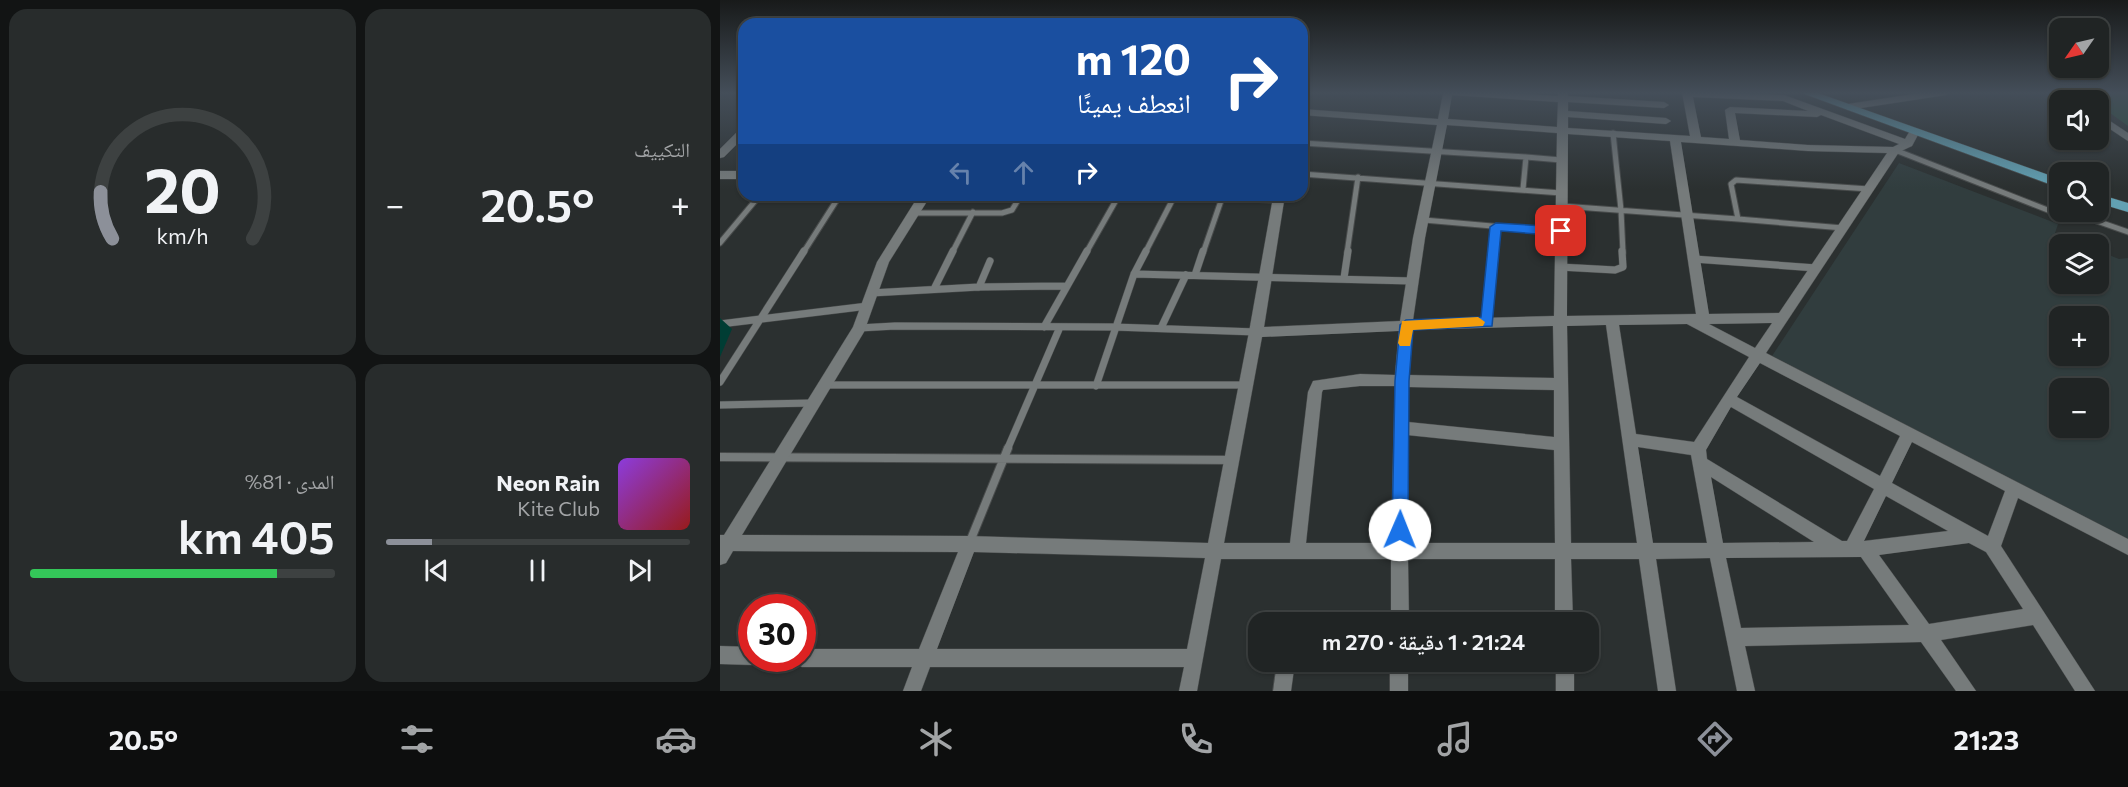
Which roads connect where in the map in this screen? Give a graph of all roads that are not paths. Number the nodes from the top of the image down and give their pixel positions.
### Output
1 (1443, 124) edge
2 (1476, 124) edge
3 (1562, 124) edge
4 (1667, 124) edge
5 (1693, 124) edge
6 (1731, 124) edge
7 (1858, 124) edge
8 (1877, 124) edge
9 (2109, 124) edge
10 (1562, 130) junction
11 (1613, 134) junction
12 (738, 136) edge
13 (1672, 138) junction
14 (2128, 138) edge
15 (1696, 140) junction
16 (1906, 141) junction
17 (1735, 142) junction
18 (1308, 143) edge
19 (1437, 152) junction
20 (720, 155) edge
21 (1526, 157) junction
22 (1561, 160) junction
23 (720, 174) edge
24 (1308, 174) edge
25 (738, 175) edge
26 (1358, 177) junction
27 (2049, 181) edge
28 (1431, 183) junction
29 (1522, 189) junction
30 (1869, 189) junction
31 (1562, 199) junction
32 (755, 201) edge
33 (836, 201) edge
34 (921, 201) edge
35 (1017, 201) edge
36 (1116, 201) edge
37 (1171, 201) edge
38 (1221, 201) edge
39 (1278, 201) edge
40 (2109, 202) edge
41 (2128, 208) edge
42 (2049, 209) edge
43 (1621, 210) junction
44 (973, 212) junction
45 (913, 213) junction
46 (1687, 215) junction
47 (1738, 219) junction
48 (1424, 220) junction
49 (2100, 222) edge
50 (1496, 227) junction
51 (1843, 228) junction
52 (1561, 231) junction
53 (2128, 232) edge
54 (720, 243) edge
55 (1694, 259) junction
56 (990, 261) dead end
57 (1560, 267) junction
58 (1816, 268) junction
59 (1134, 274) junction
60 (1186, 275) junction
61 (1195, 275) junction
62 (1265, 276) junction
63 (1344, 278) junction
64 (1412, 281) junction
65 (1066, 286) junction
66 (979, 287) junction
67 (934, 289) junction
68 (869, 299) junction
69 (1783, 318) junction
70 (760, 319) junction
71 (1696, 319) junction
72 (1560, 321) junction
73 (1488, 322) junction
74 (1612, 322) junction
75 (720, 324) edge
76 (1406, 325) junction
77 (1044, 327) junction
78 (1060, 327) junction
79 (1114, 327) junction
80 (859, 328) junction
81 (1161, 328) junction
82 (1256, 332) junction
83 (1759, 355) junction
84 (1402, 381) junction
85 (720, 382) edge
86 (1560, 384) junction
87 (826, 385) junction
88 (1033, 385) junction
89 (1246, 385) junction
90 (1096, 386) junction
91 (1728, 399) junction
92 (815, 404) junction
93 (720, 405) edge
94 (1402, 428) junction
95 (1909, 433) junction
96 (1630, 440) junction
97 (1561, 444) junction
98 (1698, 456) junction
99 (720, 457) edge
100 (1004, 457) junction
101 (782, 458) junction
102 (1231, 460) junction
103 (1884, 488) junction
104 (2014, 488) junction
105 (1971, 535) junction
106 (969, 544) junction
107 (1992, 547) junction
108 (2128, 547) edge
109 (723, 548) edge
110 (1716, 549) junction
111 (1853, 549) junction
112 (1297, 550) junction
113 (1399, 550) junction
114 (1214, 551) junction
115 (1561, 551) junction
116 (1648, 551) junction
117 (1400, 612) edge
118 (1564, 612) edge
119 (2037, 616) junction
120 (1926, 633) junction
121 (1735, 637) junction
122 (720, 655) edge
123 (738, 656) edge
124 (925, 656) junction
125 (816, 658) edge
126 (1194, 658) junction
127 (1285, 672) edge
128 (1399, 672) edge
129 (1565, 672) edge
130 (912, 691) edge
131 (1188, 691) edge
132 (1282, 691) edge
133 (1399, 691) edge
134 (1566, 691) edge
135 (1667, 691) edge
136 (1746, 691) edge
137 (1967, 691) edge
138 (2086, 691) edge

1 - 19 street
2 - 10 street
3 - 10 street
4 - 13 street
5 - 15 street
6 - 17 street
7 - 16 street
8 - 16 main road
9 - 14 street
10 - 11 street
10 - 22 street
11 - 13 street
11 - 43 lane
12 - 20 street
13 - 15 street
13 - 46 street
15 - 17 street
16 - 17 street
16 - 27 main road
16 - 30 street
16 - 42 lane
18 - 19 lane
19 - 21 lane
19 - 28 street
21 - 22 lane
21 - 29 lane
22 - 31 street
23 - 25 street
24 - 26 lane
26 - 28 lane
26 - 63 lane
28 - 29 lane
28 - 48 street
29 - 31 lane
30 - 47 lane
30 - 51 street
31 - 43 lane
31 - 52 street
32 - 54 lane
33 - 70 lane
34 - 45 street
35 - 44 lane
36 - 65 lane
37 - 59 lane
38 - 61 lane
39 - 62 street
40 - 41 main road
43 - 46 lane
43 - 57 lane
44 - 45 lane
44 - 67 lane
45 - 68 street
46 - 47 lane
46 - 55 street
47 - 51 lane
48 - 50 lane
48 - 64 street
49 - 53 lane
50 - 52 lane
50 - 73 lane
51 - 58 street
52 - 57 street
55 - 58 lane
55 - 71 street
56 - 66 lane
57 - 72 street
58 - 69 street
59 - 60 lane
59 - 79 lane
60 - 61 lane
60 - 81 lane
61 - 62 lane
62 - 63 lane
62 - 82 street
63 - 64 lane
64 - 76 street
65 - 66 lane
65 - 77 lane
66 - 67 lane
67 - 68 lane
68 - 70 lane
68 - 80 street
69 - 71 street
69 - 83 street
70 - 75 lane
70 - 85 lane
71 - 74 street
71 - 83 street
72 - 73 street
72 - 74 street
72 - 86 street
73 - 76 street
74 - 96 street
76 - 82 street
76 - 84 street
77 - 78 lane
77 - 80 lane
78 - 79 lane
78 - 88 lane
79 - 81 lane
79 - 90 lane
80 - 87 street
81 - 82 lane
82 - 89 street
83 - 91 street
83 - 95 street
84 - 86 street
84 - 94 street
84 - 112 street
86 - 97 street
87 - 88 lane
87 - 92 street
88 - 90 lane
88 - 100 lane
89 - 90 lane
89 - 102 street
91 - 98 street
91 - 103 street
92 - 93 lane
92 - 101 street
94 - 97 street
94 - 113 street
95 - 103 street
95 - 104 street
96 - 98 street
96 - 116 street
97 - 115 street
98 - 110 street
98 - 111 street
99 - 101 lane
100 - 101 lane
100 - 102 lane
100 - 106 lane
101 - 109 street
102 - 114 street
103 - 105 street
103 - 111 street
104 - 107 street
104 - 108 street
105 - 107 street
105 - 111 street
106 - 109 street
106 - 114 street
106 - 124 street
107 - 119 street
110 - 111 street
110 - 116 street
110 - 121 street
111 - 120 street
112 - 113 street
112 - 114 street
113 - 115 street
113 - 117 street
114 - 126 street
115 - 116 street
115 - 118 street
116 - 135 street
119 - 120 street
119 - 138 street
120 - 121 street
120 - 137 street
121 - 136 street
122 - 123 street
124 - 125 street
124 - 126 street
124 - 130 street
126 - 131 street
127 - 132 street
128 - 133 street
129 - 134 street

